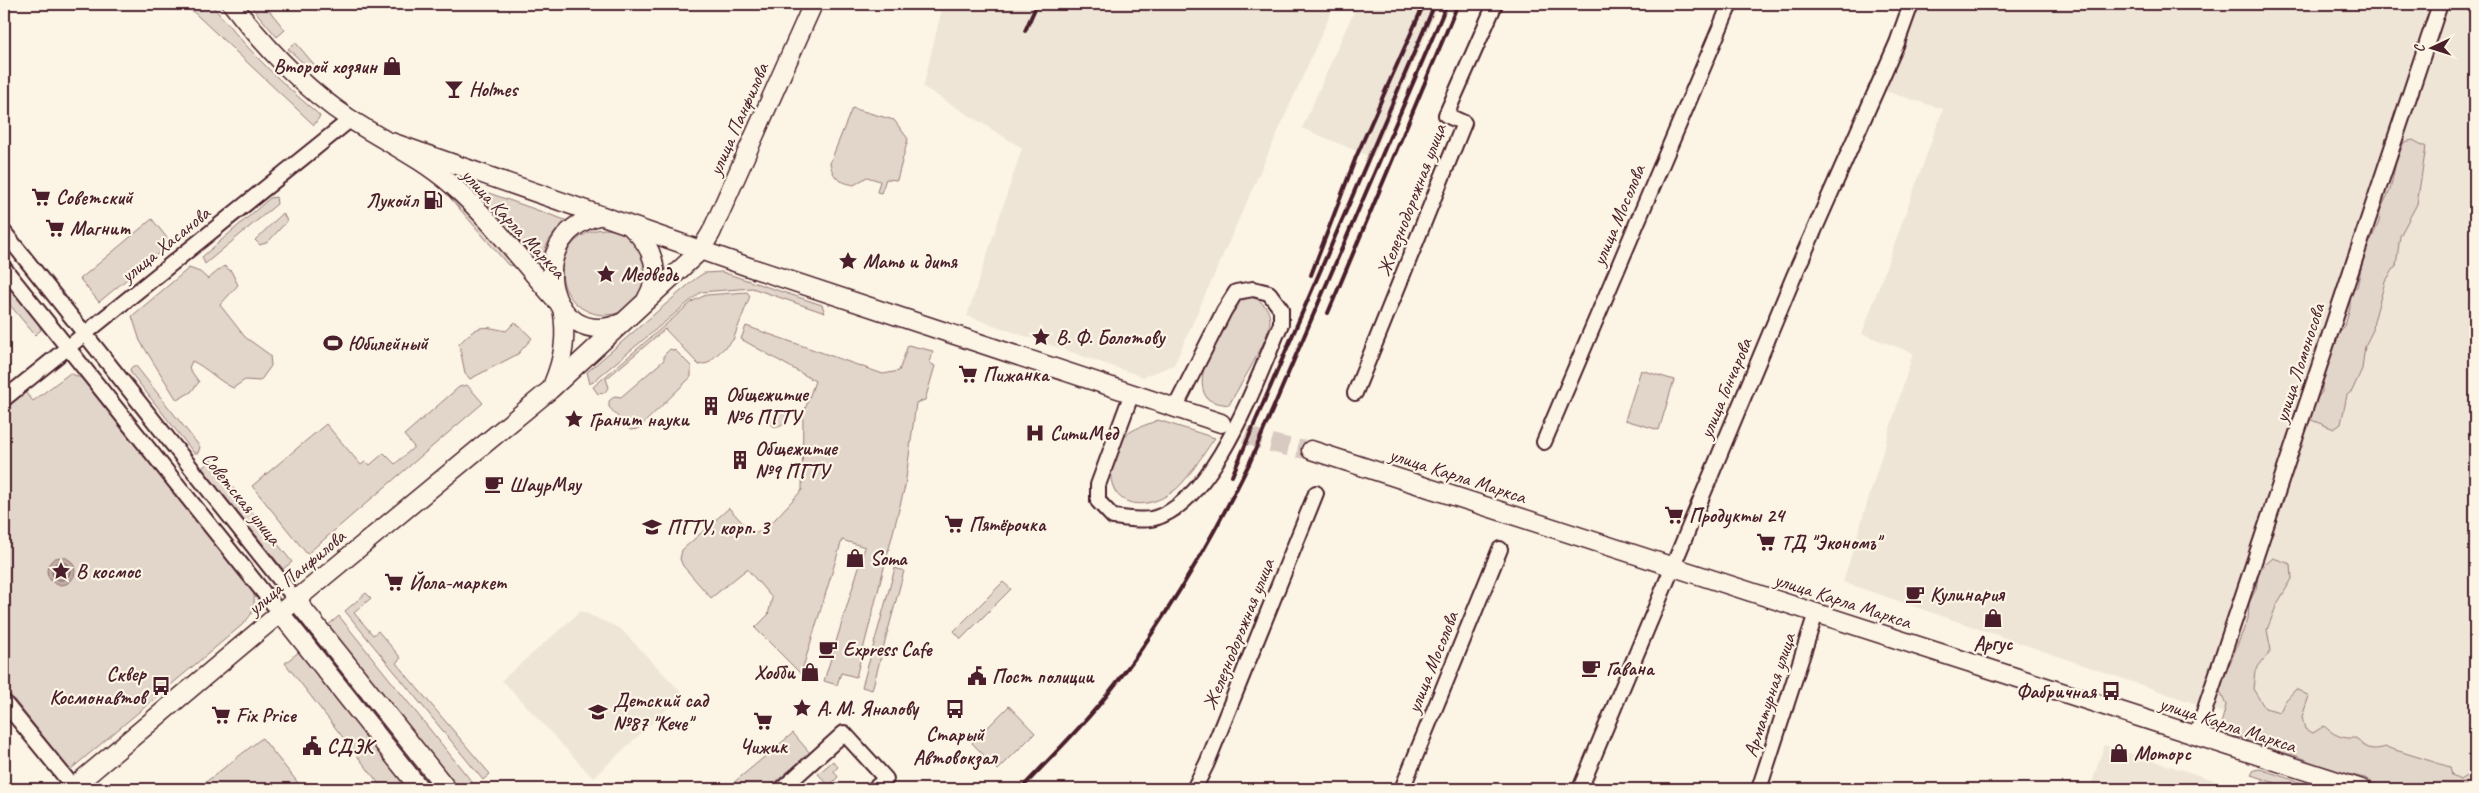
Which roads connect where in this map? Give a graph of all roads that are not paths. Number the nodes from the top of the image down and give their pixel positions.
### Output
1 (232, 4) edge
2 (813, 4) edge
3 (1494, 4) edge
4 (1730, 4) edge
5 (1911, 4) edge
6 (2440, 4) edge
7 (351, 119) junction
8 (391, 142) junction
9 (598, 216) junction
10 (631, 227) junction
11 (4, 232) edge
12 (700, 251) junction
13 (746, 266) junction
14 (4, 268) edge
15 (670, 279) junction
16 (645, 302) junction
17 (559, 304) junction
18 (623, 323) junction
19 (84, 334) junction
20 (68, 348) junction
21 (550, 390) junction
22 (1132, 393) junction
23 (1355, 393) dead end
24 (4, 399) edge
25 (1175, 408) junction
26 (1221, 423) tunnel mouth
27 (1544, 442) dead end
28 (1311, 450) tunnel mouth
29 (1316, 493) dead end
30 (1500, 549) dead end
31 (1672, 567) junction
32 (296, 600) junction
33 (280, 613) junction
34 (1816, 613) junction
35 (4, 702) edge
36 (2196, 736) junction
37 (2341, 786) edge
38 (74, 789) edge
39 (420, 789) edge
40 (448, 789) edge
41 (782, 789) edge
42 (874, 789) edge
43 (1194, 789) edge
44 (1402, 789) edge
45 (1580, 789) edge
46 (1759, 789) edge
47 (2362, 789) edge

1 - 7 main road, улица Карла Маркса
2 - 12 main road, улица Панфилова
3 - 23 street, Железнодорожная улица
4 - 27 street, улица Мосолова
5 - 31 street, улица Гончарова
6 - 36 street, улица Ломоносова
7 - 8 main road, улица Карла Маркса
7 - 19 street, улица Хасанова
8 - 9 main road, улица Карла Маркса
8 - 17 main road, улица Карла Маркса
9 - 10 main road
9 - 17 main road
10 - 12 main road
10 - 16 main road
11 - 19 street, Советская улица
12 - 13 main road
12 - 15 main road, улица Панфилова
13 - 15 main road
13 - 22 main road
14 - 20 street, Советская улица
15 - 16 main road, улица Панфилова
16 - 18 main road
17 - 18 main road
17 - 21 main road, улица Панфилова
18 - 21 main road, улица Панфилова
19 - 20 street, улица Хасанова
19 - 32 street, Советская улица
20 - 24 street, улица Хасанова
20 - 33 street, Советская улица
21 - 32 main road, улица Панфилова
22 - 25 main road
22 - 25 street
25 - 26 main road
28 - 31 main road, улица Карла Маркса
29 - 43 street, Железнодорожная улица
30 - 44 street, улица Мосолова
31 - 34 main road, улица Карла Маркса
31 - 45 street, улица Гончарова
32 - 33 main road, улица Панфилова
32 - 40 main road, Советская улица
33 - 38 main road, улица Панфилова
33 - 39 main road, Советская улица
34 - 36 main road, улица Карла Маркса
34 - 46 street, Арматурная улица
35 - 38 street
36 - 37 main road, улица Карла Маркса
37 - 47 main road, улица Карла Маркса
41 - 42 street

